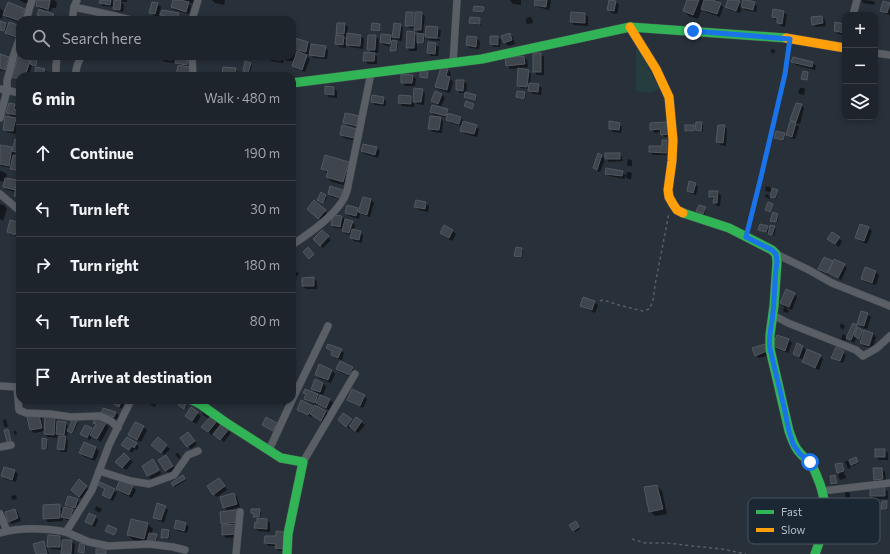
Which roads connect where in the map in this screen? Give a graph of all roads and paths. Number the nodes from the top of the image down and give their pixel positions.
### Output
1 (32, 0) edge
2 (77, 0) edge
3 (198, 0) edge
4 (457, 0) edge
5 (857, 0) edge
6 (74, 7) junction
7 (854, 12) edge
8 (27, 16) edge
9 (73, 16) edge
10 (114, 16) edge
11 (193, 16) edge
12 (630, 27) junction
13 (790, 39) junction
14 (842, 46) edge
15 (16, 48) edge
16 (878, 53) edge
17 (890, 55) edge
18 (57, 60) edge
19 (79, 60) edge
20 (192, 60) edge
21 (452, 63) junction
22 (56, 72) edge
23 (76, 72) edge
24 (193, 72) edge
25 (371, 73) junction
26 (296, 82) edge
27 (3, 90) edge
28 (16, 92) edge
29 (0, 118) edge
30 (0, 194) edge
31 (671, 201) junction
32 (16, 208) edge
33 (746, 237) junction
34 (296, 243) edge
35 (776, 254) junction
36 (600, 301) dead end
37 (890, 306) edge
38 (773, 315) junction
39 (328, 326) dead end
40 (890, 336) edge
41 (355, 374) dead end
42 (0, 386) edge
43 (16, 387) edge
44 (296, 392) edge
45 (18, 404) edge
46 (129, 404) edge
47 (200, 404) edge
48 (290, 404) edge
49 (118, 428) junction
50 (12, 445) dead end
51 (0, 447) edge
52 (269, 450) junction
53 (198, 451) dead end
54 (303, 462) junction
55 (99, 471) junction
56 (890, 483) edge
57 (822, 491) junction
58 (824, 498) edge
59 (240, 512) dead end
60 (0, 514) edge
61 (3, 532) edge
62 (66, 532) junction
63 (632, 539) dead end
64 (819, 544) edge
65 (185, 550) dead end
66 (236, 554) edge
67 (287, 554) edge
68 (746, 554) edge
69 (815, 554) edge

1 - 8 street
2 - 6 street
3 - 11 street
4 - 21 street
5 - 7 street
6 - 9 street
6 - 10 street
12 - 13 street
12 - 21 street
12 - 31 street
13 - 14 street
13 - 33 path
15 - 27 street
16 - 17 street
18 - 22 street
19 - 23 street
20 - 24 street
21 - 25 street
25 - 26 street
25 - 34 street
27 - 28 street
27 - 29 street
30 - 32 street
31 - 33 street
31 - 36 path
33 - 35 street
35 - 37 street
35 - 38 street
38 - 40 street
38 - 57 street
39 - 44 street
41 - 54 street
42 - 43 street
45 - 49 street
46 - 49 street
47 - 52 street
48 - 52 street
49 - 55 street
50 - 51 street
52 - 54 street
53 - 55 street
54 - 67 street
55 - 62 street
56 - 57 street
57 - 58 street
59 - 66 street
60 - 61 street
61 - 62 street
62 - 65 street
63 - 68 path
64 - 69 street

